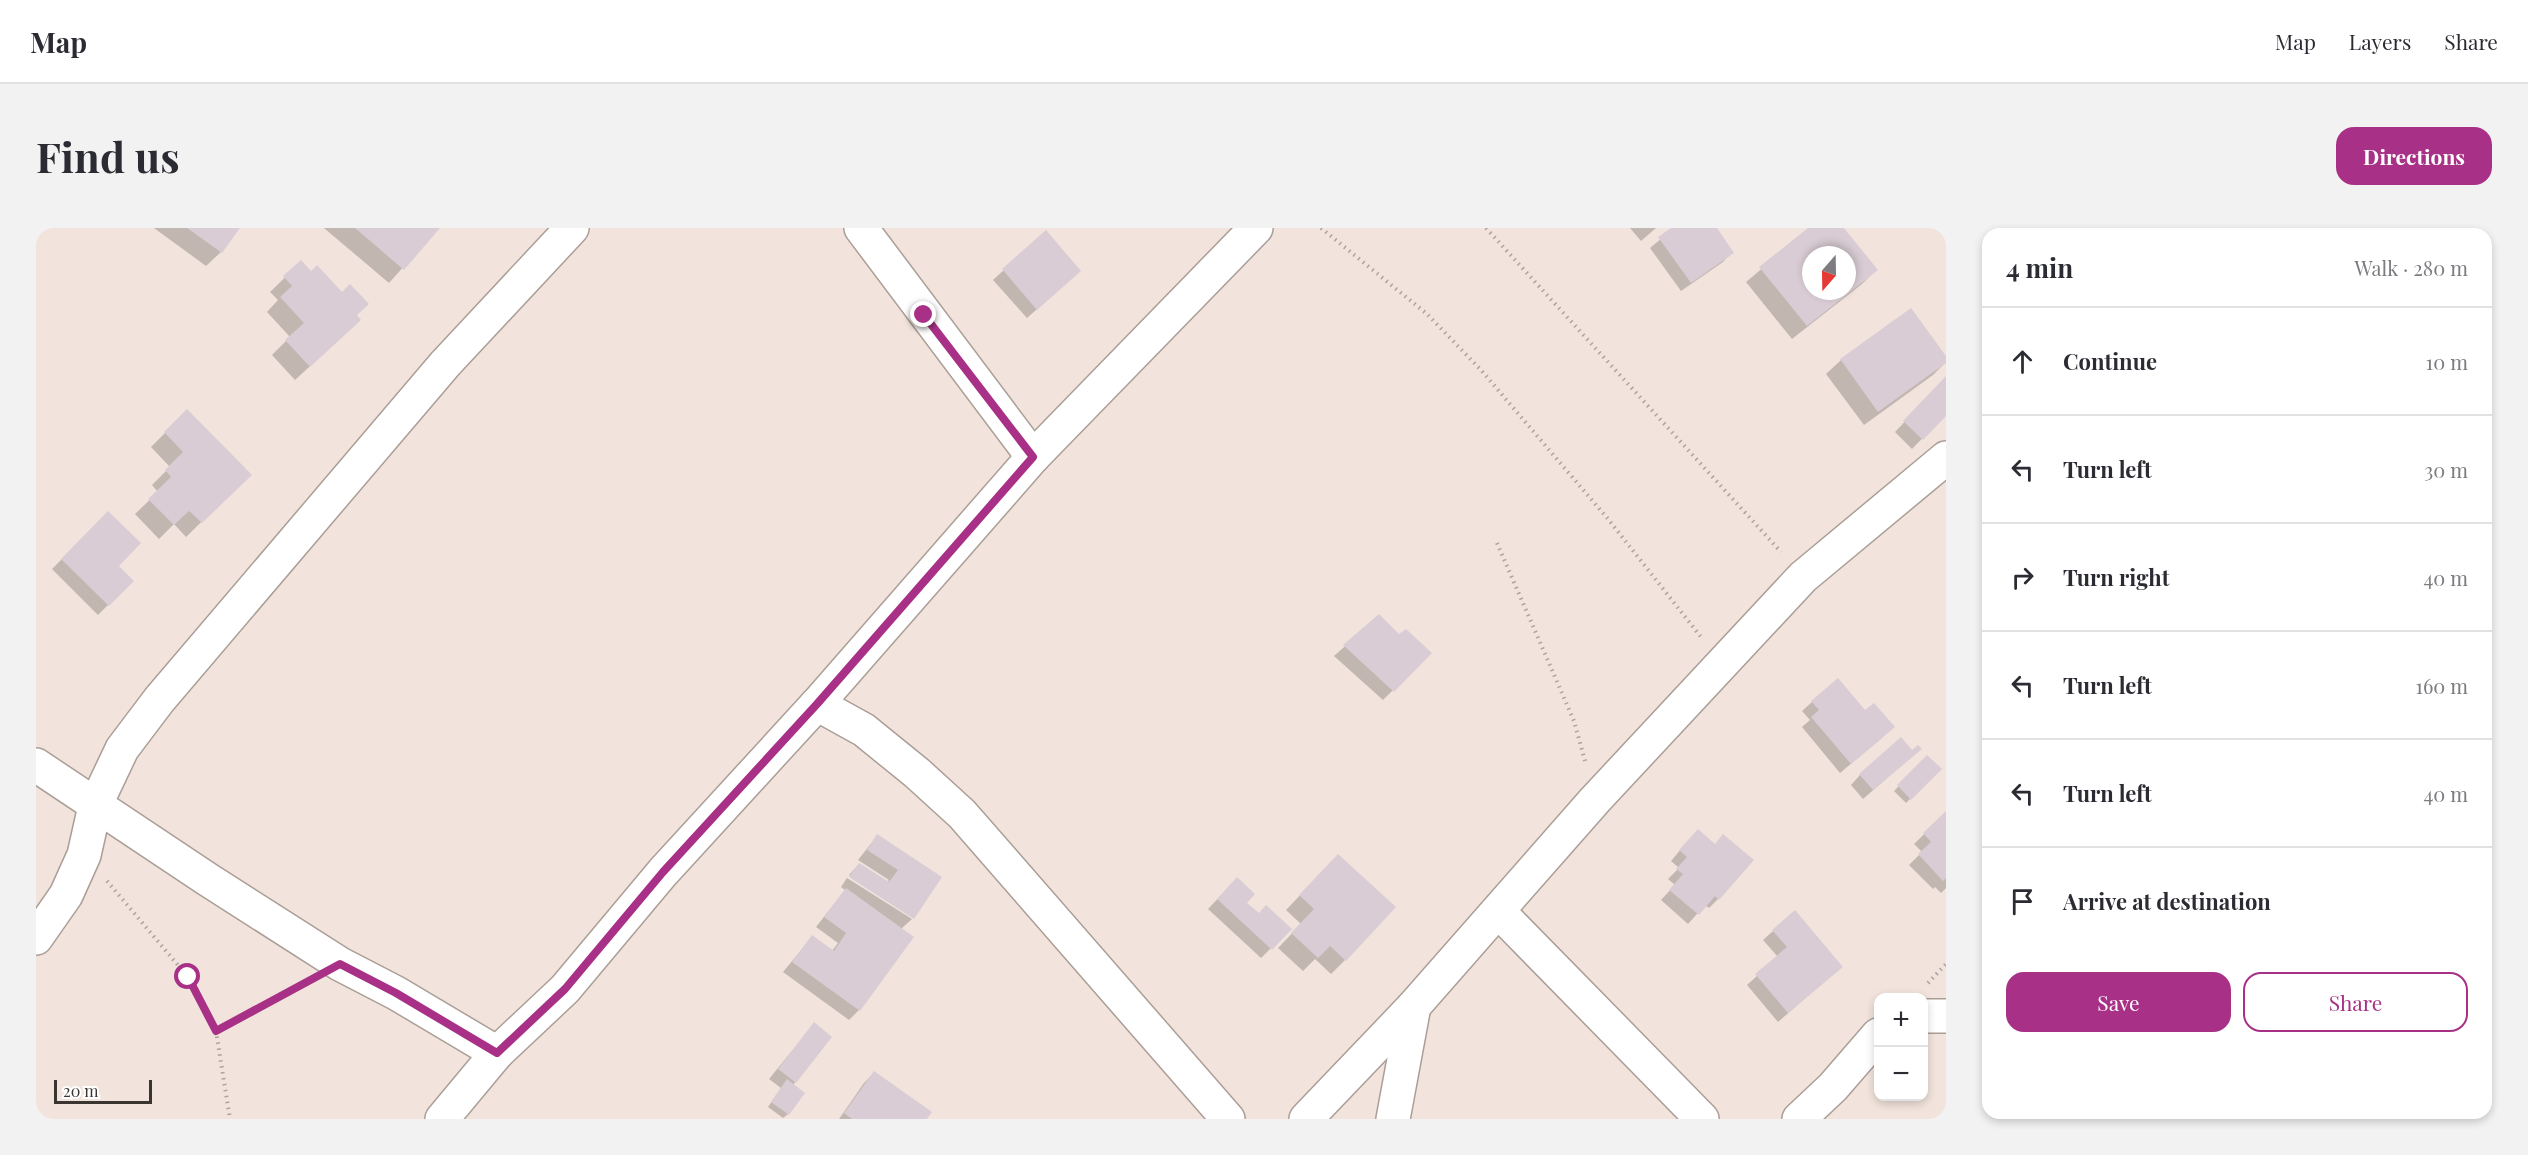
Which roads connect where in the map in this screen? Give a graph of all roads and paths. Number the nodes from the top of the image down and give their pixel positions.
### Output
1 (572, 228) edge
2 (861, 228) edge
3 (1256, 228) edge
4 (1321, 228) edge
5 (1486, 228) edge
6 (1033, 457) junction
7 (1946, 458) edge
8 (1497, 543) dead end
9 (1803, 577) junction
10 (1721, 663) junction
11 (817, 704) junction
12 (36, 765) edge
13 (1595, 800) junction
14 (95, 806) junction
15 (84, 855) junction
16 (1498, 911) junction
17 (36, 938) edge
18 (340, 964) junction
19 (1414, 1006) junction
20 (1928, 1016) edge
21 (1946, 1016) edge
22 (216, 1031) junction
23 (1874, 1040) edge
24 (497, 1053) junction
25 (230, 1119) edge
26 (442, 1119) edge
27 (1228, 1119) edge
28 (1306, 1119) edge
29 (1393, 1119) edge
30 (1702, 1119) edge
31 (1799, 1119) edge

1 - 14 street
2 - 6 street
3 - 6 street
4 - 10 path
5 - 9 path
6 - 11 street
7 - 9 street
8 - 13 path
9 - 10 street
10 - 13 street
11 - 24 street
11 - 27 street
12 - 14 street
13 - 16 street
14 - 15 street
14 - 18 street
15 - 17 street
15 - 22 path
16 - 19 street
16 - 30 street
18 - 22 path
18 - 24 street
19 - 28 street
19 - 29 street
20 - 21 street
22 - 25 path
23 - 31 street
24 - 26 street

